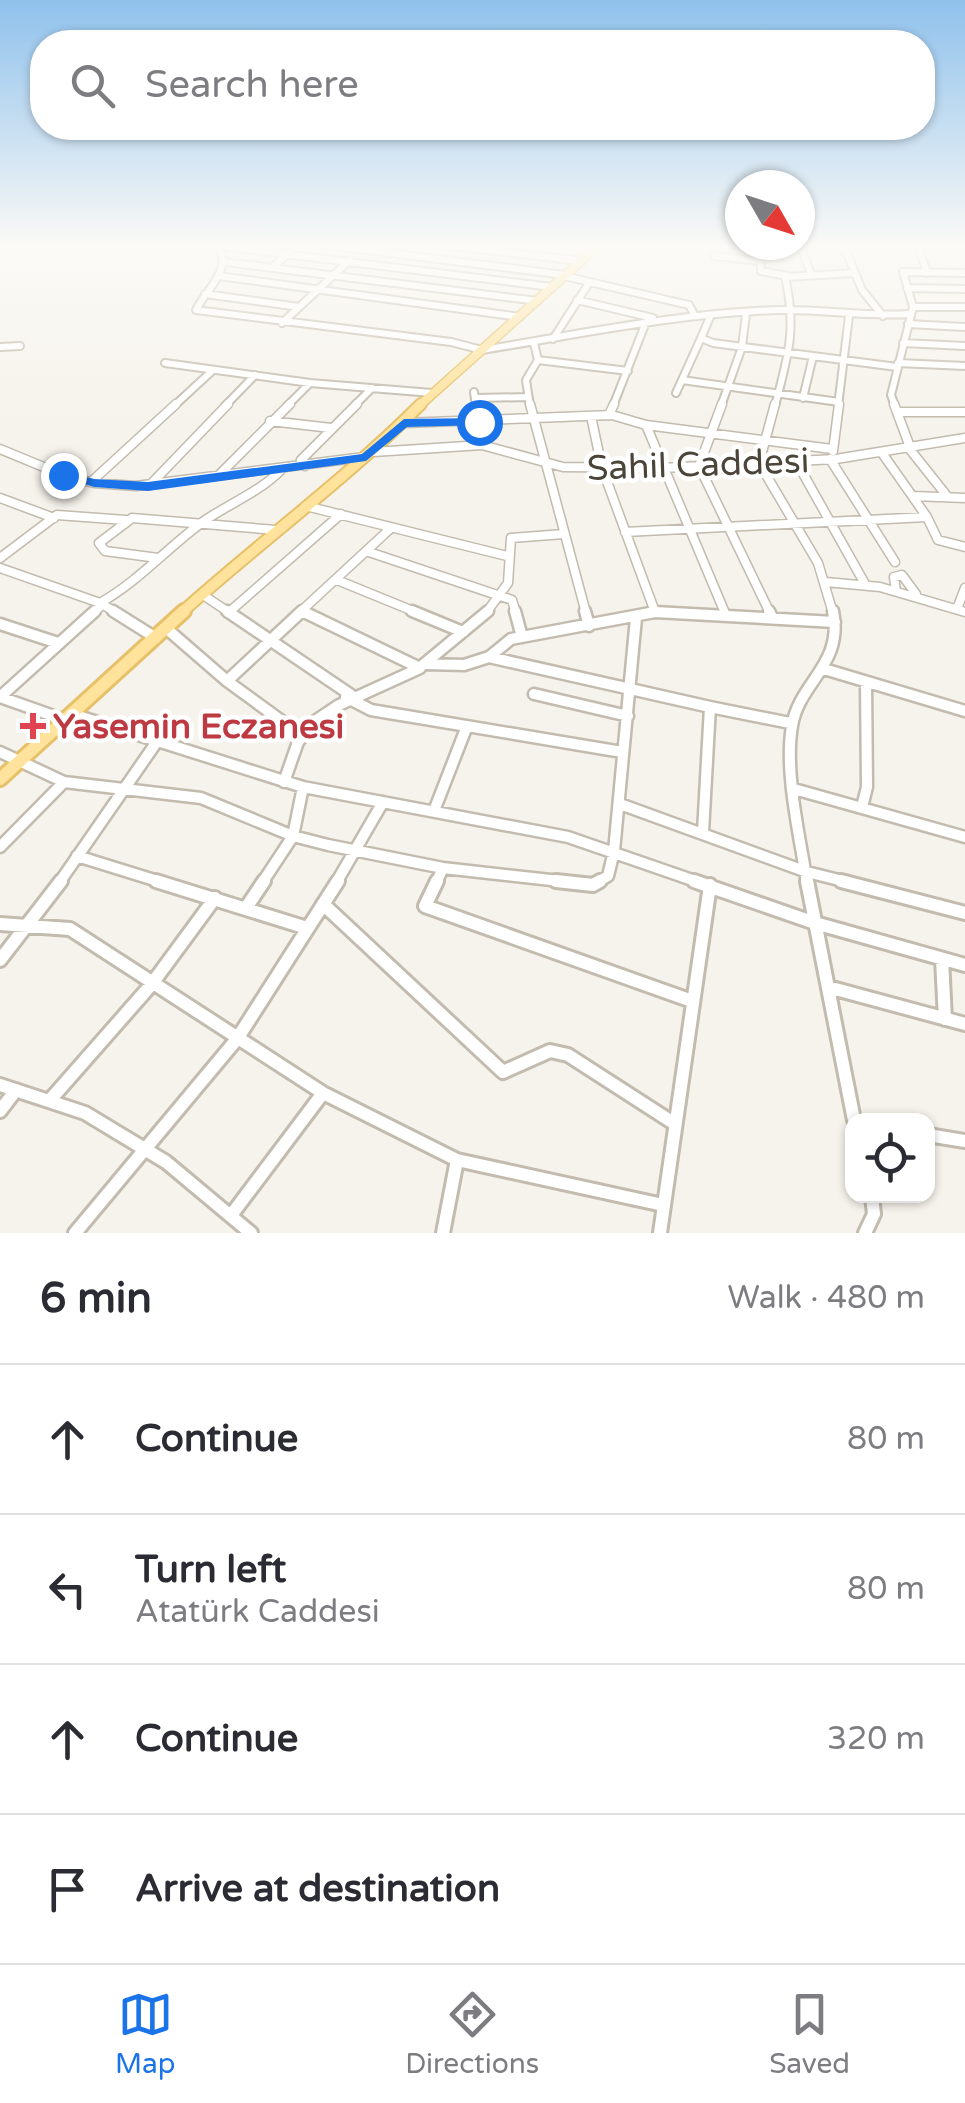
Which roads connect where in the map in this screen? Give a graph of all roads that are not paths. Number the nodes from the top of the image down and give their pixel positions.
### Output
1 (200, 303) edge
2 (267, 303) edge
3 (304, 303) edge
4 (420, 303) edge
5 (536, 303) edge
6 (575, 303) edge
7 (588, 303) edge
8 (678, 303) edge
9 (789, 303) edge
10 (872, 303) edge
11 (910, 303) edge
12 (300, 307) junction
13 (965, 307) edge
14 (911, 310) junction
15 (792, 311) junction
16 (746, 314) junction
17 (695, 316) junction
18 (848, 316) junction
19 (883, 316) junction
20 (520, 317) junction
21 (710, 317) junction
22 (661, 320) junction
23 (282, 322) junction
24 (646, 322) junction
25 (908, 324) junction
26 (965, 327) edge
27 (701, 338) junction
28 (553, 339) junction
29 (534, 343) junction
30 (903, 343) junction
31 (20, 346) dead end
32 (965, 346) edge
33 (0, 347) edge
34 (742, 347) junction
35 (482, 350) junction
36 (787, 353) junction
37 (813, 356) junction
38 (538, 360) junction
39 (846, 361) junction
40 (166, 363) dead end
41 (897, 365) junction
42 (965, 366) edge
43 (212, 370) junction
44 (628, 370) junction
45 (255, 375) junction
46 (682, 380) junction
47 (310, 383) junction
48 (726, 386) junction
49 (372, 388) junction
50 (432, 393) junction
51 (676, 393) dead end
52 (777, 394) junction
53 (528, 397) junction
54 (803, 398) junction
55 (838, 402) junction
56 (898, 412) junction
57 (965, 412) edge
58 (609, 415) junction
59 (590, 416) junction
60 (534, 420) junction
61 (270, 421) junction
62 (479, 422) junction
63 (404, 423) junction
64 (646, 424) junction
65 (331, 428) junction
66 (710, 431) junction
67 (965, 438) edge
68 (766, 439) junction
69 (482, 444) junction
70 (909, 447) junction
71 (2, 453) edge
72 (882, 453) junction
73 (370, 454) junction
74 (833, 456) junction
75 (796, 461) junction
76 (543, 462) junction
77 (759, 463) junction
78 (305, 466) junction
79 (699, 466) junction
80 (602, 468) junction
81 (662, 468) junction
82 (282, 469) junction
83 (218, 475) junction
84 (91, 482) junction
85 (148, 486) junction
86 (913, 496) junction
87 (948, 496) junction
88 (0, 498) edge
89 (965, 498) edge
90 (305, 506) junction
91 (342, 514) junction
92 (927, 516) junction
93 (54, 518) junction
94 (871, 518) junction
95 (126, 520) junction
96 (202, 522) junction
97 (794, 522) junction
98 (827, 522) junction
99 (728, 527) junction
100 (391, 528) junction
101 (276, 530) junction
102 (692, 530) junction
103 (625, 532) junction
104 (564, 534) junction
105 (965, 548) edge
106 (366, 551) junction
107 (507, 556) junction
108 (0, 558) edge
109 (158, 558) junction
110 (896, 562) dead end
111 (0, 568) edge
112 (337, 580) junction
113 (826, 582) junction
114 (865, 584) junction
115 (965, 588) edge
116 (896, 590) junction
117 (203, 594) junction
118 (916, 594) junction
119 (502, 596) junction
120 (101, 604) junction
121 (961, 610) edge
122 (304, 612) junction
123 (655, 612) junction
124 (228, 613) junction
125 (725, 614) junction
126 (636, 618) junction
127 (772, 618) junction
128 (835, 622) junction
129 (0, 624) edge
130 (589, 626) junction
131 (167, 629) junction
132 (463, 632) junction
133 (522, 637) junction
134 (156, 638) junction
135 (270, 642) junction
136 (58, 644) junction
137 (489, 657) junction
138 (423, 666) junction
139 (824, 669) junction
140 (227, 681) junction
141 (866, 682) junction
142 (631, 688) junction
143 (534, 694) dead end
144 (349, 696) junction
145 (0, 697) edge
146 (710, 707) junction
147 (965, 711) edge
148 (628, 716) junction
149 (68, 717) junction
150 (790, 722) junction
151 (467, 726) junction
152 (301, 735) junction
153 (156, 742) junction
154 (0, 752) edge
155 (622, 752) junction
156 (19, 761) junction
157 (0, 779) edge
158 (64, 782) junction
159 (284, 782) junction
160 (303, 787) junction
161 (794, 789) junction
162 (124, 790) junction
163 (382, 802) junction
164 (620, 804) junction
165 (862, 808) junction
166 (434, 811) junction
167 (703, 832) junction
168 (293, 836) junction
169 (965, 836) edge
170 (0, 847) edge
171 (356, 850) junction
172 (614, 851) junction
173 (78, 856) junction
174 (443, 868) junction
175 (807, 872) junction
176 (710, 884) junction
177 (216, 898) junction
178 (323, 904) junction
179 (246, 908) junction
180 (965, 913) edge
181 (815, 923) junction
182 (0, 924) edge
183 (28, 928) junction
184 (307, 928) junction
185 (942, 959) junction
186 (0, 960) edge
187 (965, 965) edge
188 (152, 985) junction
189 (828, 987) junction
190 (692, 1001) junction
191 (946, 1018) junction
192 (965, 1024) edge
193 (237, 1039) junction
194 (0, 1085) edge
195 (16, 1090) junction
196 (323, 1093) junction
197 (50, 1100) junction
198 (0, 1111) edge
199 (853, 1113) edge
200 (675, 1124) junction
201 (935, 1135) edge
202 (965, 1141) edge
203 (146, 1149) junction
204 (457, 1160) junction
205 (873, 1203) edge
206 (663, 1205) junction
207 (232, 1214) junction
208 (75, 1233) edge
209 (251, 1233) edge
210 (443, 1233) edge
211 (660, 1233) edge
212 (865, 1233) edge

1 - 23 street
2 - 12 street
3 - 12 street
4 - 20 street
5 - 20 main road
6 - 28 street
7 - 22 street
8 - 17 street
9 - 15 street
10 - 19 street
11 - 14 street
12 - 23 street
13 - 14 street
14 - 19 street
14 - 25 street
15 - 16 street
15 - 18 street
15 - 36 street
16 - 21 street
16 - 34 street
17 - 21 street
17 - 22 street
18 - 19 street
18 - 39 street
20 - 35 main road
21 - 27 street
22 - 24 street
23 - 35 street
24 - 28 street
24 - 44 street
25 - 26 street
25 - 30 street
27 - 34 street
27 - 46 street
28 - 29 street
29 - 35 street
29 - 38 street
30 - 32 street
30 - 41 street
31 - 33 street
34 - 36 street
34 - 48 street
35 - 50 main road
36 - 37 street
36 - 52 street
37 - 39 street
37 - 54 street
38 - 44 street
38 - 53 street
39 - 41 street
39 - 55 street
40 - 43 street
41 - 42 street
41 - 56 street
43 - 45 street
43 - 84 street
44 - 58 street
45 - 47 street
45 - 85 street
46 - 48 street
46 - 51 street
47 - 49 street
47 - 61 street
48 - 52 street
48 - 66 street
49 - 50 street
49 - 65 street
50 - 63 main road
52 - 54 street
52 - 68 street
53 - 60 street
53 - 62 street
54 - 55 street
55 - 74 street
56 - 57 street
56 - 70 street
58 - 59 street
58 - 64 street
59 - 60 street
59 - 80 street
60 - 62 street
60 - 76 street
61 - 65 street
61 - 83 street
62 - 63 street
62 - 69 street
63 - 73 main road
64 - 66 street
64 - 81 street
65 - 78 street
66 - 68 street
66 - 79 street
67 - 70 street, Sahil Caddesi
68 - 74 street
68 - 77 street
69 - 73 street, Sahil Caddesi
69 - 76 street, Sahil Caddesi
70 - 72 street, Sahil Caddesi
70 - 87 street
71 - 84 street, Sahil Caddesi
72 - 74 street, Sahil Caddesi
72 - 86 street
73 - 78 street, Sahil Caddesi
73 - 90 main road
74 - 75 street, Sahil Caddesi
74 - 94 street
75 - 77 street, Sahil Caddesi
75 - 98 street
76 - 80 street, Sahil Caddesi
76 - 104 street
77 - 79 street, Sahil Caddesi
77 - 97 street
78 - 82 street, Sahil Caddesi
79 - 81 street, Sahil Caddesi
79 - 99 street
80 - 81 street, Sahil Caddesi
80 - 103 street
81 - 102 street
82 - 83 street, Sahil Caddesi
82 - 96 street
83 - 85 street, Sahil Caddesi
84 - 85 street, Sahil Caddesi
86 - 87 street
86 - 92 street
87 - 89 street
88 - 93 street
90 - 91 street
90 - 101 main road
91 - 100 street
91 - 124 street
92 - 94 street
92 - 105 street
93 - 95 street
93 - 108 street
94 - 98 street
94 - 110 street
95 - 96 street
95 - 109 street
96 - 101 street
96 - 109 street
97 - 98 street
97 - 99 street
97 - 113 street
98 - 114 street
99 - 102 street
99 - 127 street
100 - 106 street
100 - 107 street
101 - 117 main road
102 - 103 street
102 - 125 street
103 - 123 street
104 - 107 street
104 - 130 street
106 - 112 street
106 - 119 street
107 - 119 street
109 - 120 street
111 - 120 street
112 - 122 street
112 - 132 street
113 - 114 street
113 - 128 street
114 - 116 street
115 - 121 street
116 - 118 street
116 - 118 street
117 - 124 street
117 - 131 main road
118 - 121 street
119 - 132 street
119 - 133 street
120 - 134 street
120 - 136 street
122 - 135 street
122 - 138 street
123 - 125 street
123 - 126 street
124 - 135 street
125 - 127 street
126 - 130 street
126 - 142 street
127 - 128 street
128 - 139 street
129 - 136 street
130 - 133 street
131 - 134 main road
131 - 140 street
132 - 138 street
133 - 137 street
134 - 149 main road
135 - 140 street
135 - 144 street
136 - 145 street
137 - 138 street
137 - 142 street
138 - 144 street
139 - 141 street
139 - 150 street
140 - 152 street
141 - 147 street
141 - 165 street
142 - 146 street
142 - 148 street
143 - 148 street
144 - 151 street
144 - 152 street
145 - 149 street
146 - 150 street
146 - 167 street
148 - 155 street
149 - 153 street
149 - 156 main road
150 - 161 street
151 - 155 street
151 - 166 street
152 - 159 street
153 - 159 street
153 - 162 street
154 - 156 street
155 - 164 street
156 - 157 main road
156 - 158 street
158 - 162 street
158 - 170 street
159 - 160 street
160 - 163 street
160 - 168 street
161 - 165 street
161 - 175 street
162 - 168 street
162 - 173 street
163 - 166 street
163 - 171 street
164 - 167 street
164 - 172 street
165 - 169 street
166 - 172 street
167 - 175 street
168 - 171 street
168 - 179 street
171 - 174 street
171 - 178 street
172 - 174 street
172 - 176 street
173 - 177 street
173 - 183 street
174 - 190 street
175 - 180 street
175 - 181 street
176 - 181 street
176 - 190 street
177 - 179 street
177 - 188 street
178 - 184 street
178 - 200 street
179 - 184 street
181 - 185 street
181 - 189 street
182 - 183 street
183 - 186 street
183 - 188 street
184 - 193 street
185 - 187 street
185 - 191 street
188 - 193 street
188 - 197 street
189 - 191 street
189 - 199 street
190 - 200 street
191 - 192 street
193 - 196 street
193 - 203 street
194 - 195 street
195 - 197 street
195 - 198 street
196 - 204 street
196 - 207 street
197 - 203 street
200 - 206 street
201 - 202 street
203 - 207 street
203 - 208 street
204 - 206 street
204 - 210 street
205 - 212 street
206 - 211 street
207 - 209 street

